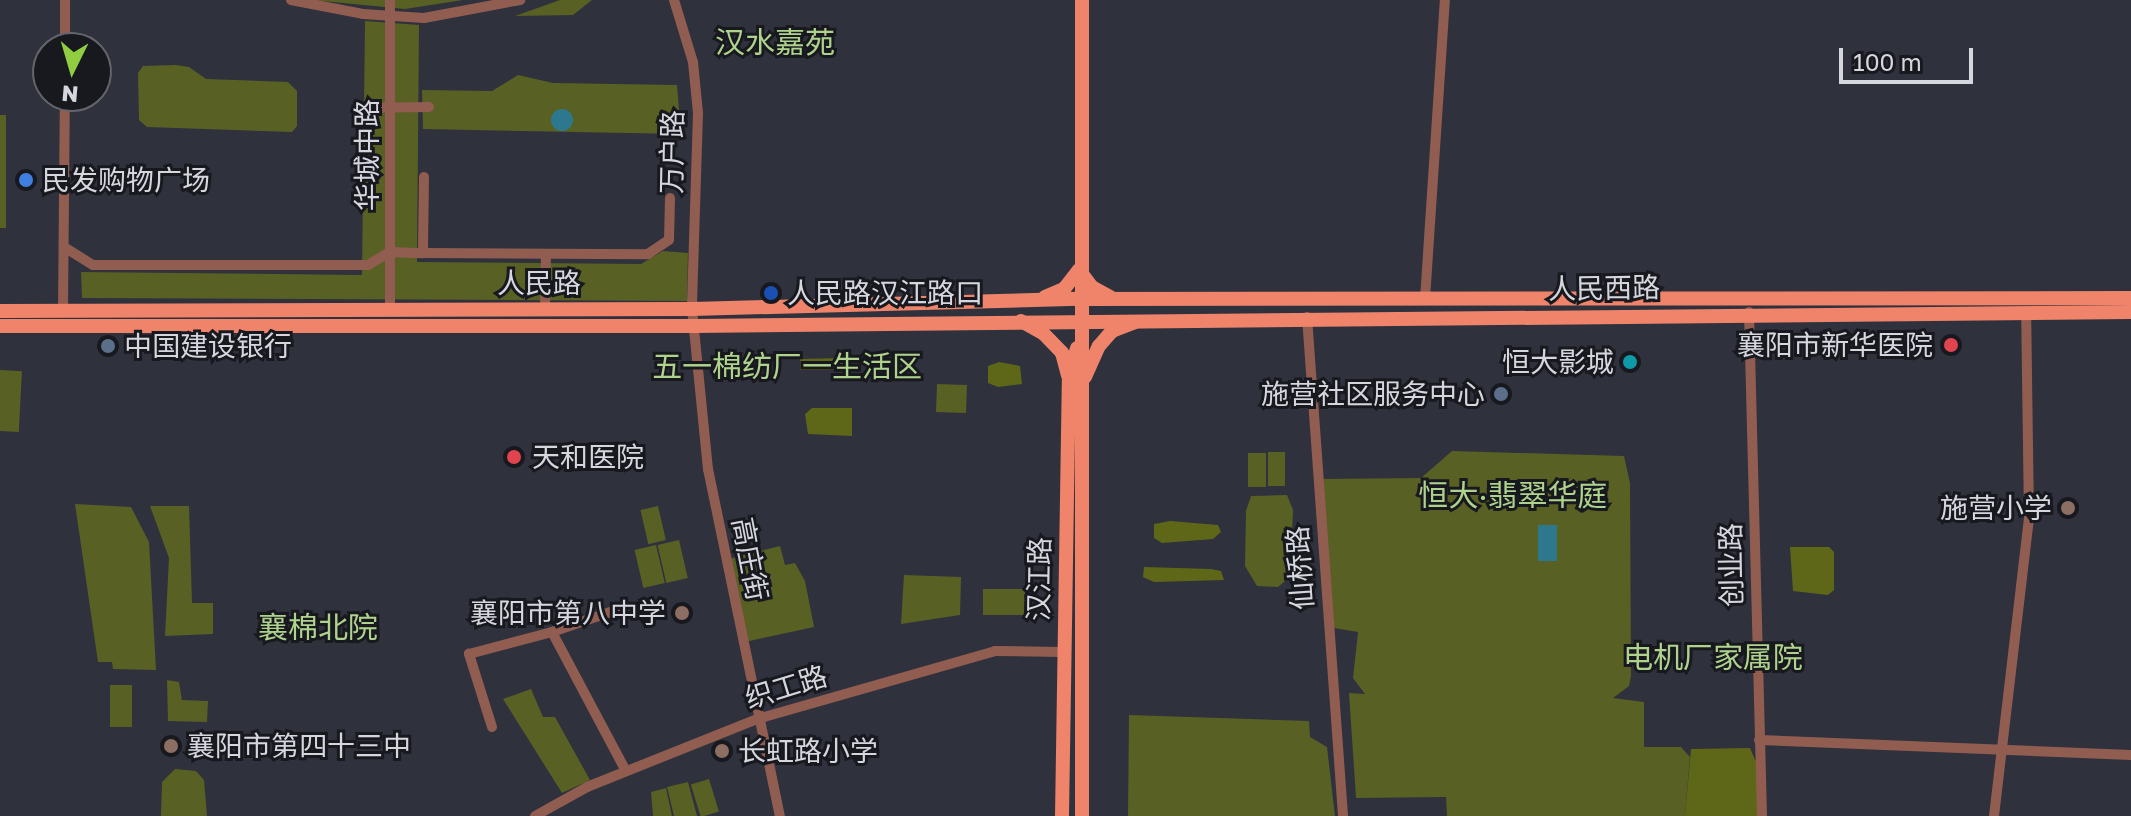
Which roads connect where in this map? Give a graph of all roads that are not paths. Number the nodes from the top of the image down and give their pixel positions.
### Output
1 (65, 0) edge
2 (291, 0) edge
3 (390, 0) edge
4 (520, 0) edge
5 (674, 0) edge
6 (1082, 0) edge
7 (1445, 0) edge
8 (391, 17) junction
9 (65, 32) edge
10 (391, 107) junction
11 (429, 107) dead end
12 (358, 108) dead end
13 (63, 112) edge
14 (424, 177) dead end
15 (670, 198) dead end
16 (64, 247) junction
17 (390, 252) junction
18 (423, 253) junction
19 (546, 254) junction
20 (1079, 270) junction
21 (1079, 299) junction
22 (1114, 299) junction
23 (1425, 299) junction
24 (1035, 300) junction
25 (0, 304) edge
26 (2130, 307) edge
27 (545, 309) junction
28 (692, 309) junction
29 (390, 310) junction
30 (0, 311) edge
31 (63, 311) junction
32 (32, 312) junction
33 (1749, 312) junction
34 (2029, 312) junction
35 (1307, 317) junction
36 (1078, 319) junction
37 (1144, 319) junction
38 (1021, 320) junction
39 (0, 326) edge
40 (694, 326) junction
41 (1078, 344) junction
42 (1069, 376) junction
43 (1085, 378) junction
44 (625, 607) dead end
45 (552, 632) junction
46 (1063, 652) junction
47 (757, 719) junction
48 (492, 727) dead end
49 (1759, 740) junction
50 (2000, 749) junction
51 (2131, 755) edge
52 (626, 771) junction
53 (535, 816) edge
54 (780, 816) edge
55 (1062, 816) edge
56 (1082, 816) edge
57 (1343, 816) edge
58 (1762, 816) edge
59 (1994, 816) edge

1 - 9 street
2 - 8 street
3 - 8 street, 华城中路
4 - 8 street
5 - 28 street, 万户路
6 - 20 main road, 汉江路
7 - 23 street
8 - 10 street, 华城中路
10 - 11 street
10 - 12 street
10 - 17 street, 华城中路
13 - 16 street
14 - 18 street
15 - 19 street
16 - 17 street
16 - 31 street
17 - 18 street
17 - 29 street, 华城中路
18 - 19 street
19 - 27 street
20 - 21 main road, 汉江路
20 - 22 main road
20 - 24 main road
21 - 22 main road, 人民西路
21 - 24 main road, 人民路
21 - 36 main road, 汉江路
22 - 23 main road, 人民西路
23 - 26 main road, 人民西路
24 - 28 main road, 人民路
25 - 32 main road
26 - 34 main road, 人民西路
27 - 28 main road, 人民路
27 - 29 main road, 人民路
28 - 40 street, 高庄街
29 - 31 main road, 人民路
30 - 32 main road, 人民路
31 - 32 main road, 人民路
33 - 34 main road, 人民西路
33 - 35 main road, 人民西路
33 - 49 street, 创业路
34 - 50 street
35 - 37 main road, 人民西路
35 - 57 street, 仙桥路
36 - 37 main road, 人民西路
36 - 38 main road, 人民路
36 - 41 main road, 汉江路
37 - 43 main road
38 - 40 main road, 人民路
38 - 42 main road
39 - 40 main road, 人民路
40 - 47 street, 高庄街
41 - 42 main road, 汉江路
41 - 43 main road, 汉江路
42 - 46 main road, 汉江路
43 - 56 main road, 汉江路
44 - 45 street
45 - 48 street
45 - 52 street
46 - 47 street, 织工路
46 - 55 main road, 汉江路
47 - 52 street, 织工路
47 - 54 street, 高庄街
49 - 50 street
49 - 58 street, 创业路
50 - 51 street
50 - 59 street
52 - 53 street, 织工路

